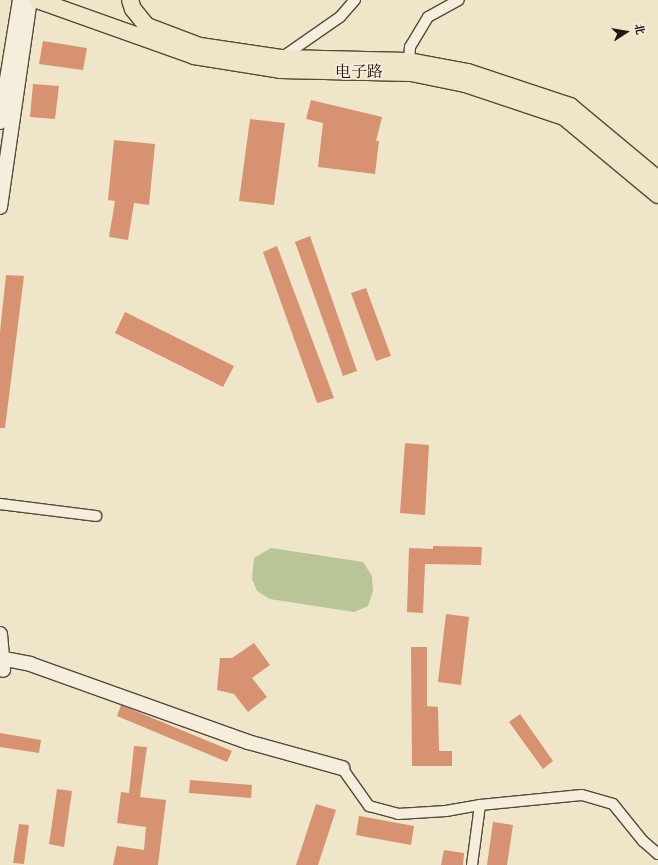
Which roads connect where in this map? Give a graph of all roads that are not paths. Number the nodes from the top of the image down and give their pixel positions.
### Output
1 (20, 0) edge
2 (30, 0) edge
3 (37, 0) edge
4 (130, 0) edge
5 (355, 0) edge
6 (459, 0) edge
7 (281, 58) junction
8 (410, 61) junction
9 (0, 122) edge
10 (658, 179) edge
11 (658, 195) edge
12 (0, 207) edge
13 (0, 504) edge
14 (96, 516) dead end
15 (0, 634) edge
16 (1, 664) edge
17 (342, 768) joint
18 (480, 805) junction
19 (658, 854) edge
20 (472, 865) edge

1 - 9 street
2 - 12 street
3 - 11 main road, 电子路
4 - 7 main road, 电子路
5 - 7 street
6 - 8 street
7 - 8 main road, 电子路
8 - 10 main road, 电子路
13 - 14 street
15 - 16 street
16 - 17 street
17 - 18 street
18 - 19 street
18 - 20 street

